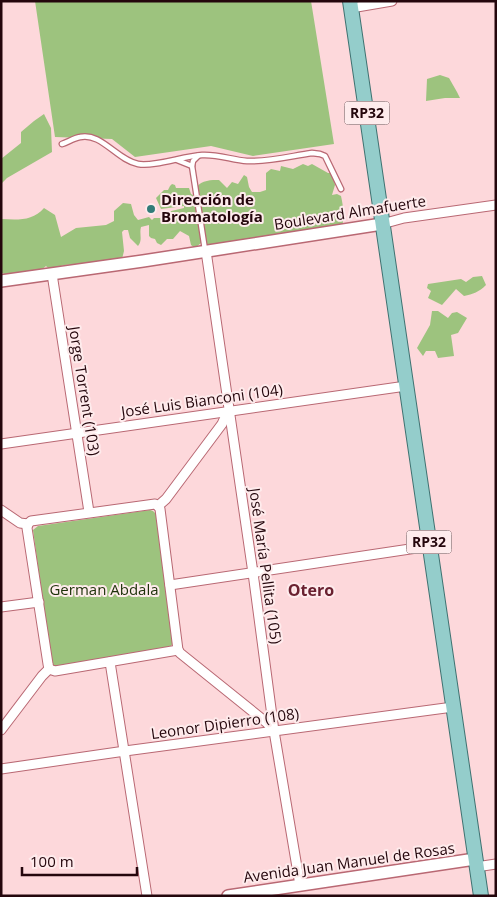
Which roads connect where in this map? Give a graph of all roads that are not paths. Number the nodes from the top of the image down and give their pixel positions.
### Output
1 (392, 1) edge
2 (350, 5) edge
3 (62, 144) dead end
4 (198, 155) junction
5 (176, 159) junction
6 (192, 166) junction
7 (341, 189) dead end
8 (496, 205) edge
9 (382, 224) junction
10 (206, 251) junction
11 (52, 274) junction
12 (1, 281) edge
13 (406, 386) junction
14 (228, 411) junction
15 (77, 433) junction
16 (1, 444) edge
17 (158, 506) junction
18 (1, 510) edge
19 (89, 512) junction
20 (28, 524) junction
21 (430, 546) junction
22 (253, 573) junction
23 (170, 585) junction
24 (39, 602) junction
25 (1, 607) edge
26 (178, 650) junction
27 (110, 662) junction
28 (49, 669) junction
29 (453, 707) junction
30 (1, 730) edge
31 (274, 731) junction
32 (125, 751) junction
33 (1, 769) edge
34 (476, 863) junction
35 (496, 864) edge
36 (300, 885) junction
37 (147, 896) edge
38 (228, 896) edge
39 (481, 896) edge

1 - 2 street
2 - 9 main road, RP32
3 - 5 lane
4 - 5 lane
4 - 6 lane
4 - 7 lane
5 - 6 lane
6 - 10 lane
8 - 9 street, Boulevard Almafuerte
9 - 10 main road, Boulevard Almafuerte
9 - 13 main road, RP32
10 - 11 main road, Boulevard Almafuerte
10 - 14 street, José María Pellita (105)
11 - 12 main road, Boulevard Almafuerte
11 - 15 street, Jorge Torrent (103)
13 - 14 street, José Luis Bianconi (104)
13 - 21 main road, RP32
14 - 15 street, José Luis Bianconi (104)
14 - 17 street
14 - 22 street, José María Pellita (105)
15 - 16 street, José Luis Bianconi (104)
15 - 19 street, Jorge Torrent (103)
17 - 19 street
17 - 23 street
18 - 20 street
19 - 20 street
20 - 24 street
21 - 22 street
21 - 29 main road, RP32
22 - 23 street
22 - 31 street, José María Pellita (105)
23 - 26 street
24 - 25 street
24 - 28 street
26 - 27 street
26 - 31 street
27 - 28 street
27 - 32 street
28 - 30 street
29 - 31 street, Leonor Dipierro (108)
29 - 34 main road, RP32
31 - 32 street, Leonor Dipierro (108)
31 - 36 street, José María Pellita (105)
32 - 33 street, Leonor Dipierro (108)
32 - 37 street
34 - 35 street, Avenida Juan Manuel de Rosas
34 - 36 main road, Avenida Juan Manuel de Rosas
34 - 39 main road, RP32
36 - 38 main road, Avenida Juan Manuel de Rosas

